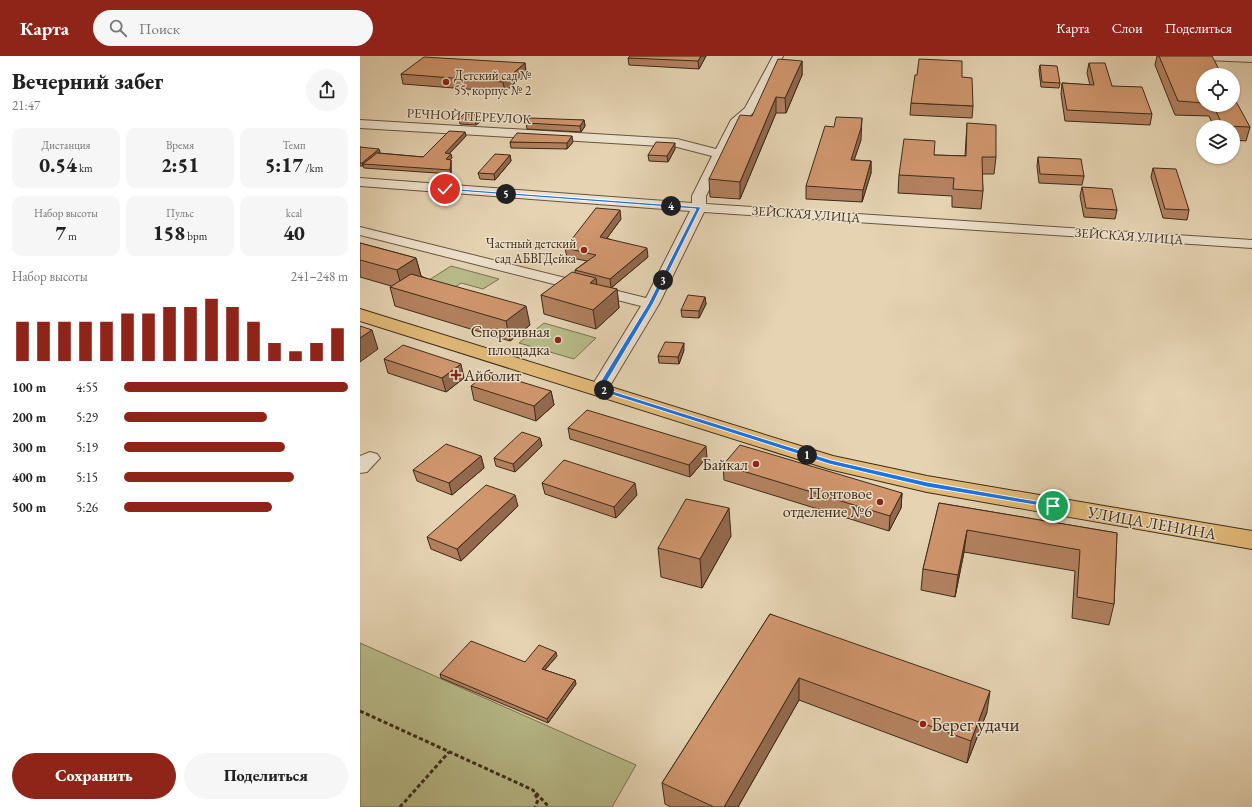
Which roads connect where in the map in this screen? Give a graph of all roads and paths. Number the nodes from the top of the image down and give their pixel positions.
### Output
1 (778, 56) edge
2 (1184, 56) edge
3 (1252, 59) edge
4 (360, 124) edge
5 (719, 154) junction
6 (360, 182) edge
7 (699, 208) junction
8 (360, 231) edge
9 (1252, 244) edge
10 (651, 304) junction
11 (360, 315) edge
12 (599, 389) junction
13 (1252, 540) edge
14 (360, 711) edge
15 (449, 752) junction
16 (533, 790) junction
17 (400, 807) edge
18 (535, 807) edge
19 (549, 807) edge

1 - 5 street
2 - 3 street
4 - 5 street, РЕЧНОЙ ПЕРЕУЛОК
5 - 7 street
6 - 7 street, ЗЕЙСКАЯ УЛИЦА
7 - 9 street, ЗЕЙСКАЯ УЛИЦА
7 - 10 street
8 - 10 street
10 - 12 street
11 - 12 main road, УЛИЦА ЛЕНИНА
12 - 13 main road, УЛИЦА ЛЕНИНА
14 - 15 path
15 - 16 path
15 - 17 path
16 - 18 path
16 - 19 path

